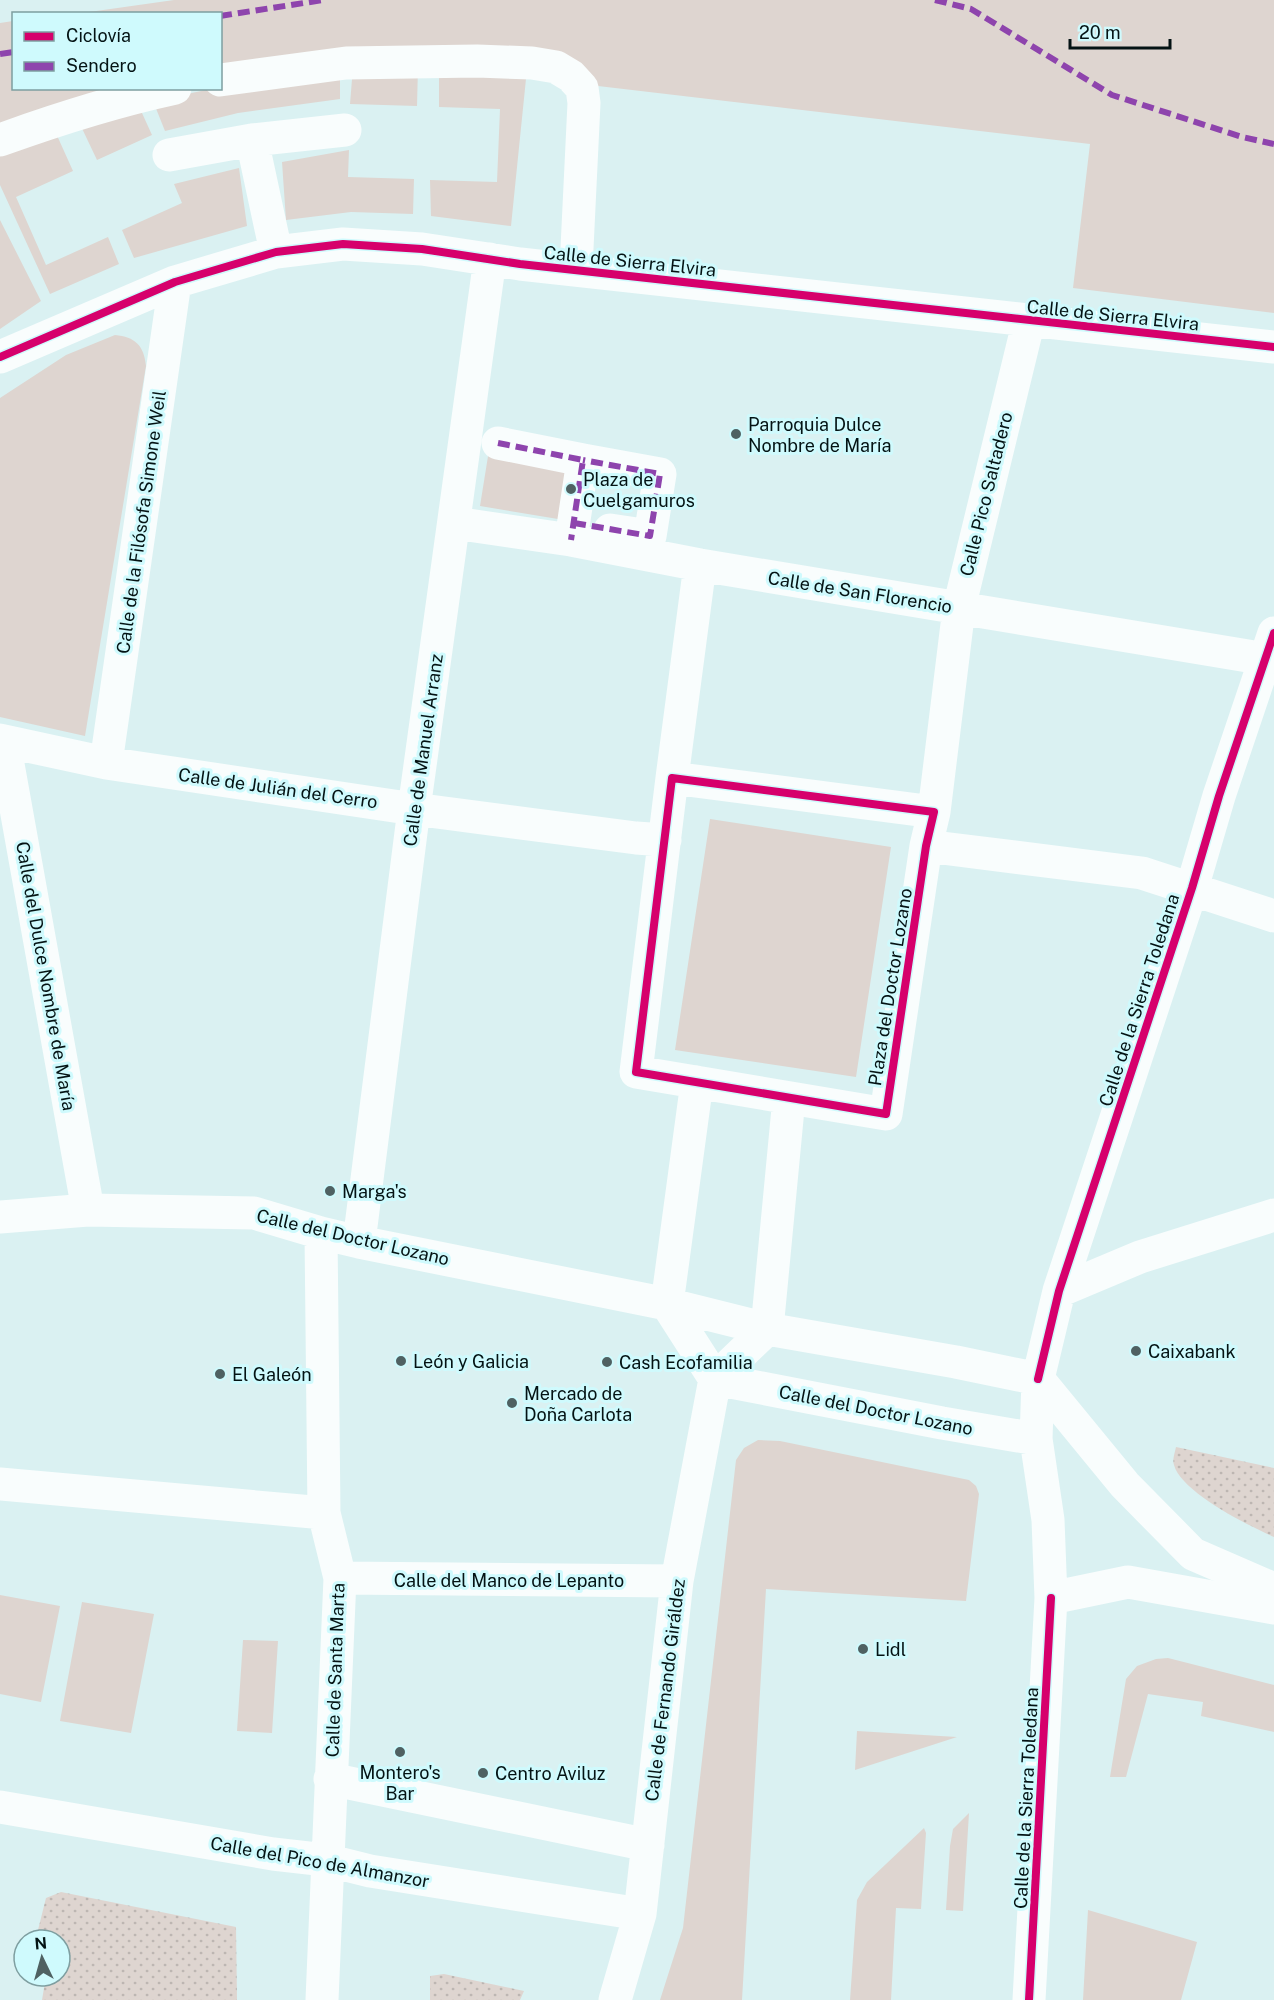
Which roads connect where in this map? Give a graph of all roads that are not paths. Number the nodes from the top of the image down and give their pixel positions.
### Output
1 (222, 80) edge
2 (167, 90) edge
3 (345, 130) dead end
4 (0, 140) edge
5 (252, 140) junction
6 (169, 155) dead end
7 (276, 252) junction
8 (490, 259) junction
9 (576, 269) junction
10 (176, 282) junction
11 (1029, 320) junction
12 (1274, 347) edge
13 (0, 357) edge
14 (498, 443) dead end
15 (583, 460) junction
16 (454, 523) junction
17 (572, 532) junction
18 (700, 565) junction
19 (958, 608) junction
20 (1270, 646) edge
21 (2, 741) edge
22 (106, 763) junction
23 (672, 778) junction
24 (414, 809) junction
25 (934, 812) junction
26 (665, 840) junction
27 (926, 846) junction
28 (1192, 888) junction
29 (1274, 916) edge
30 (697, 1082) junction
31 (789, 1098) junction
32 (88, 1210) junction
33 (1274, 1215) edge
34 (0, 1217) edge
35 (321, 1233) junction
36 (359, 1242) junction
37 (1059, 1291) junction
38 (667, 1304) junction
39 (766, 1329) junction
40 (715, 1379) junction
41 (1038, 1379) junction
42 (1036, 1439) junction
43 (0, 1484) edge
44 (324, 1513) junction
45 (340, 1578) junction
46 (677, 1581) junction
47 (1274, 1589) edge
48 (1051, 1598) junction
49 (1274, 1608) edge
50 (330, 1779) junction
51 (0, 1807) edge
52 (648, 1845) junction
53 (326, 1860) junction
54 (640, 1914) junction
55 (322, 2000) edge
56 (615, 2000) edge
57 (1029, 2000) edge

1 - 9 street
2 - 4 street
3 - 5 street
5 - 6 street
5 - 7 street
7 - 8 street, Calle de Sierra Elvira
7 - 10 street, Calle de Sierra Elvira
8 - 9 street, Calle de Sierra Elvira
8 - 16 street, Calle de Manuel Arranz
9 - 11 street, Calle de Sierra Elvira
10 - 13 street, Calle de Sierra Elvira
10 - 22 street, Calle de la Filósofa Simone Weil
11 - 12 street, Calle de Sierra Elvira
11 - 19 street, Calle Pico Saltadero
14 - 15 street
15 - 17 street
15 - 17 street
16 - 17 street, Calle de San Florencio
16 - 24 street, Calle de Manuel Arranz
17 - 18 street, Calle de San Florencio
18 - 19 street, Calle de San Florencio
18 - 23 street, Plaza del Doctor Lozano
19 - 20 street, Calle de San Florencio
19 - 25 street, Calle Pico Saltadero
20 - 28 street, Calle de la Sierra Toledana
21 - 22 street, Calle de Julián del Cerro
21 - 32 street, Calle del Dulce Nombre de María
22 - 24 street, Calle de Julián del Cerro
23 - 25 street
23 - 26 street, Plaza del Doctor Lozano
24 - 26 street, Calle de Julián del Cerro
24 - 36 street, Calle de Manuel Arranz
25 - 27 street, Plaza del Doctor Lozano
26 - 30 street, Plaza del Doctor Lozano
27 - 28 street
27 - 31 street, Plaza del Doctor Lozano
28 - 29 street
28 - 37 street, Calle de la Sierra Toledana
30 - 31 street, Plaza del Doctor Lozano
30 - 38 street
31 - 39 street
32 - 34 street, Calle del Doctor Lozano
32 - 35 street, Calle del Doctor Lozano
33 - 37 street
35 - 36 street, Calle del Doctor Lozano
35 - 44 street, Calle de Santa Marta
36 - 38 street, Calle del Doctor Lozano
37 - 41 street, Calle de la Sierra Toledana
38 - 39 street, Calle del Doctor Lozano
38 - 40 street
39 - 40 street
39 - 41 street, Calle del Doctor Lozano
40 - 42 street, Calle del Doctor Lozano
40 - 46 street, Calle de Fernando Giráldez
41 - 42 street, Calle de la Sierra Toledana
41 - 47 street
42 - 48 street, Calle de la Sierra Toledana
43 - 44 street
44 - 45 street, Calle de Santa Marta
45 - 46 street, Calle del Manco de Lepanto
45 - 50 street, Calle de Santa Marta
46 - 52 street, Calle de Fernando Giráldez
48 - 49 street
48 - 57 street, Calle de la Sierra Toledana
50 - 52 street
50 - 53 street, Calle de Santa Marta
51 - 53 street, Calle del Pico de Almanzor
52 - 54 street, Calle de Fernando Giráldez
53 - 54 street, Calle del Pico de Almanzor
53 - 55 street, Calle de Santa Marta
54 - 56 street, Calle de Fernando Giráldez

